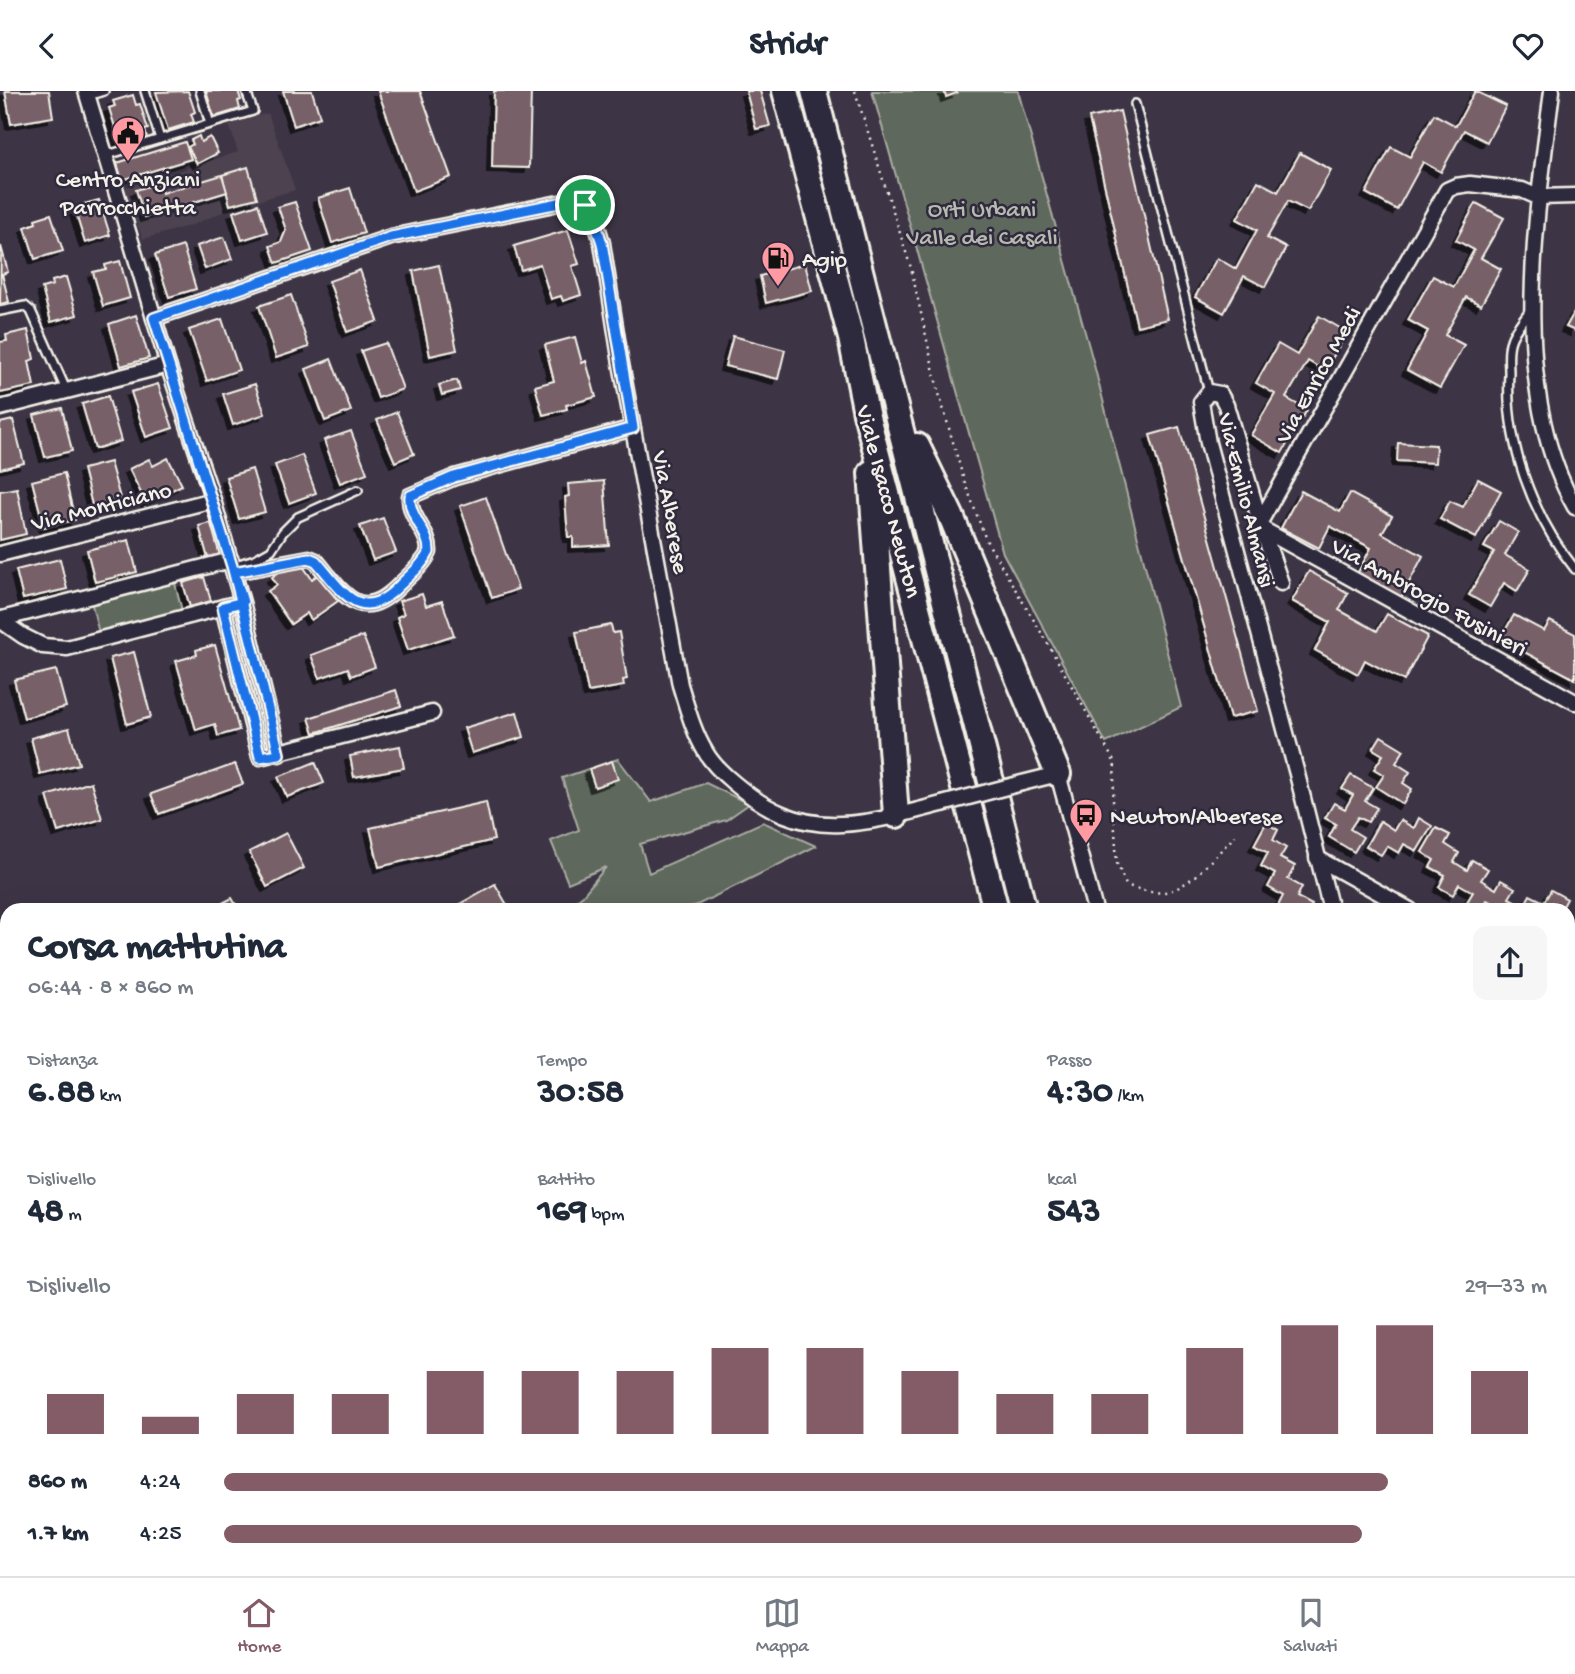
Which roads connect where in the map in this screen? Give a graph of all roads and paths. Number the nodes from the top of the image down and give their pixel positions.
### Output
1 (104, 91) edge
2 (145, 91) edge
3 (200, 91) edge
4 (246, 91) edge
5 (785, 91) edge
6 (814, 91) edge
7 (855, 91) edge
8 (1552, 91) edge
9 (87, 94) edge
10 (1135, 104) dead end
11 (210, 124) junction
12 (160, 139) junction
13 (104, 156) junction
14 (1538, 197) junction
15 (1575, 197) edge
16 (1533, 305) junction
17 (0, 311) edge
18 (154, 318) junction
19 (168, 365) junction
20 (67, 392) junction
21 (1209, 392) junction
22 (895, 402) junction
23 (0, 408) edge
24 (866, 413) junction
25 (633, 428) junction
26 (358, 490) dead end
27 (213, 500) junction
28 (1575, 507) edge
29 (1262, 526) junction
30 (0, 554) edge
31 (232, 566) junction
32 (1575, 569) edge
33 (1282, 583) dead end
34 (243, 602) junction
35 (223, 607) junction
36 (1, 619) edge
37 (1575, 702) edge
38 (432, 713) dead end
39 (279, 754) junction
40 (1058, 774) junction
41 (896, 815) junction
42 (1234, 836) dead end
43 (1317, 858) junction
44 (994, 903) edge
45 (1022, 903) edge
46 (1094, 903) edge
47 (1329, 903) edge
48 (1397, 903) edge

1 - 9 lane
2 - 12 lane
3 - 11 lane
4 - 11 lane
5 - 24 highway, Viale Isacco Newton
6 - 22 highway, Viale Isacco Newton
7 - 42 path
8 - 14 street
9 - 13 street
10 - 21 lane, Via Emilio Almansi
11 - 12 lane
12 - 13 lane
13 - 18 street
14 - 15 street, Via Enrico Medi
14 - 16 street
14 - 29 street, Via Enrico Medi
16 - 28 street
16 - 32 lane
17 - 20 lane
18 - 19 street
18 - 25 street, Via Alberese
19 - 20 street
19 - 27 street
20 - 23 street
21 - 29 street, Via Enrico Medi
21 - 43 street, Via Emilio Almansi
22 - 40 highway
22 - 45 highway, Viale Isacco Newton
24 - 41 highway
24 - 44 highway, Viale Isacco Newton
25 - 31 street
25 - 41 street, Via Alberese
26 - 31 lane
27 - 30 street, Via Monticiano
27 - 31 street
29 - 33 street
29 - 37 street, Via Ambrogio Fusinieri
31 - 34 street
31 - 36 street
34 - 35 street
34 - 39 street
35 - 36 street
35 - 39 street
38 - 39 street
40 - 41 street, Via Alberese, bridge
40 - 46 street
43 - 47 street, Via Emilio Almansi
43 - 48 street

